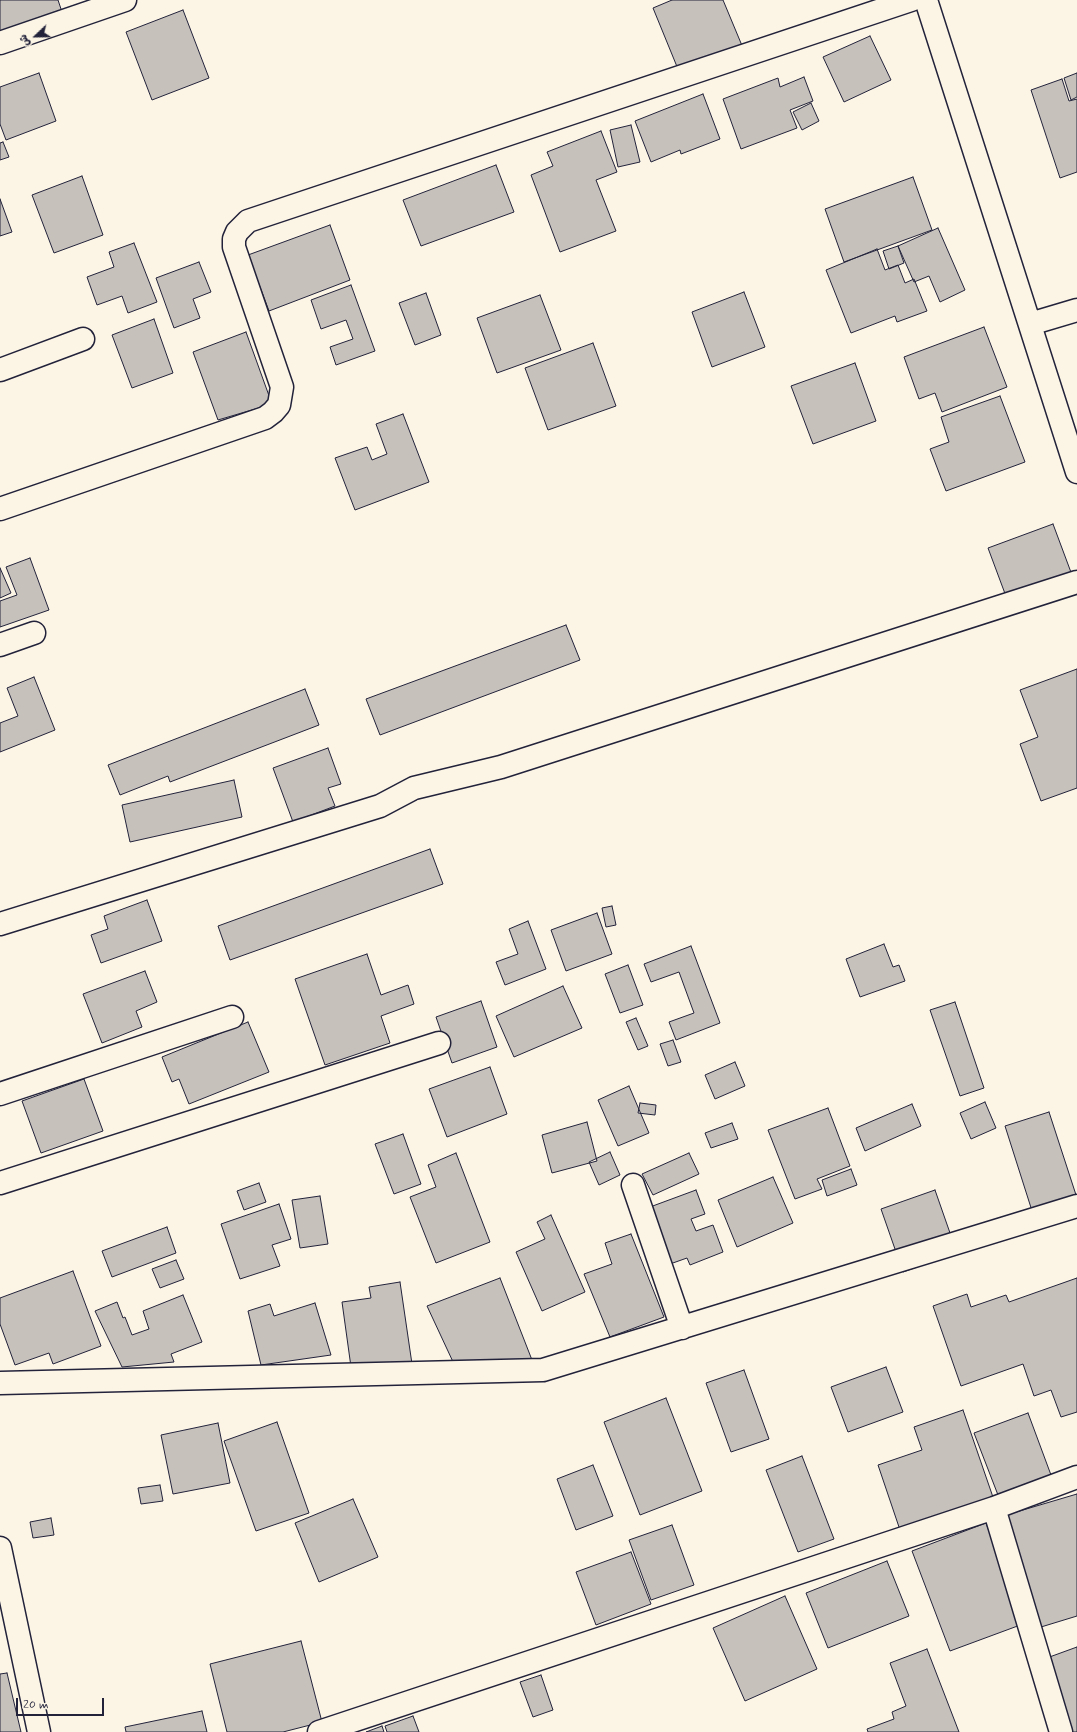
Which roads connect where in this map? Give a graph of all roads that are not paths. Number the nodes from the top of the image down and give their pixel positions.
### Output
1 (125, 0) edge
2 (911, 0) edge
3 (926, 0) edge
4 (0, 42) edge
5 (1077, 310) edge
6 (1030, 324) junction
7 (82, 339) dead end
8 (0, 370) edge
9 (1077, 472) edge
10 (0, 509) edge
11 (1077, 582) edge
12 (34, 633) dead end
13 (0, 646) edge
14 (0, 924) edge
15 (232, 1017) dead end
16 (439, 1043) dead end
17 (0, 1094) edge
18 (0, 1183) edge
19 (633, 1185) dead end
20 (1077, 1206) edge
21 (682, 1328) junction
22 (0, 1384) edge
23 (1077, 1478) edge
24 (994, 1508) junction
25 (0, 1548) edge
26 (39, 1732) edge
27 (319, 1732) edge
28 (1061, 1732) edge

1 - 4 street
2 - 10 street
3 - 6 street
5 - 6 street
6 - 9 street
7 - 8 street
11 - 14 street
12 - 13 street
15 - 17 street
16 - 18 street
19 - 21 street
20 - 21 street
21 - 22 street
23 - 24 street
24 - 27 street
24 - 28 street
25 - 26 street

